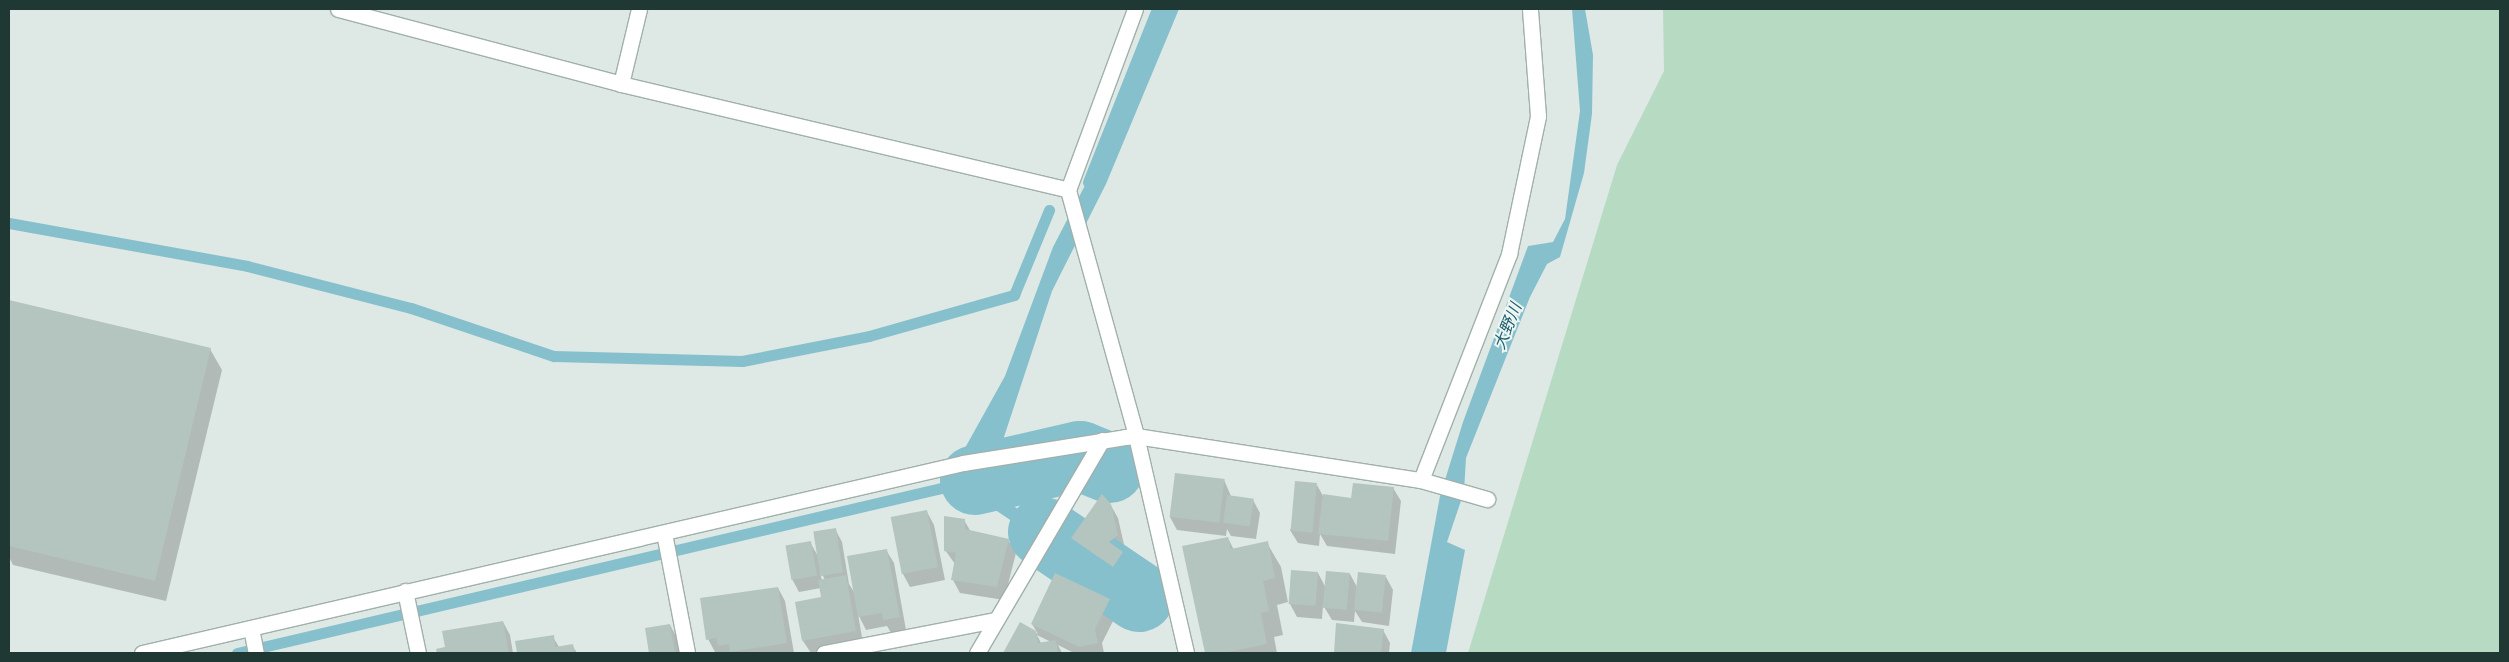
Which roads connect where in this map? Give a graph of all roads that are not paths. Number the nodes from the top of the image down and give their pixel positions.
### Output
1 (338, 9) edge
2 (639, 9) edge
3 (1135, 9) edge
4 (1530, 9) edge
5 (621, 84) junction
6 (1068, 190) junction
7 (1136, 436) junction
8 (1102, 440) junction
9 (1421, 480) junction
10 (1487, 499) dead end
11 (664, 533) junction
12 (405, 591) junction
13 (996, 620) junction
14 (251, 628) junction
15 (142, 653) edge
16 (256, 653) edge
17 (418, 653) edge
18 (687, 653) edge
19 (824, 653) edge
20 (977, 653) edge
21 (1186, 653) edge

1 - 5 street
2 - 5 street
3 - 6 street
4 - 9 street
5 - 6 street
6 - 7 street
7 - 8 street
7 - 9 street
7 - 21 street
8 - 11 street
8 - 13 street
9 - 10 street
11 - 12 street
11 - 18 street
12 - 14 street
12 - 17 street
13 - 19 street
13 - 20 street
14 - 15 street
14 - 16 street

